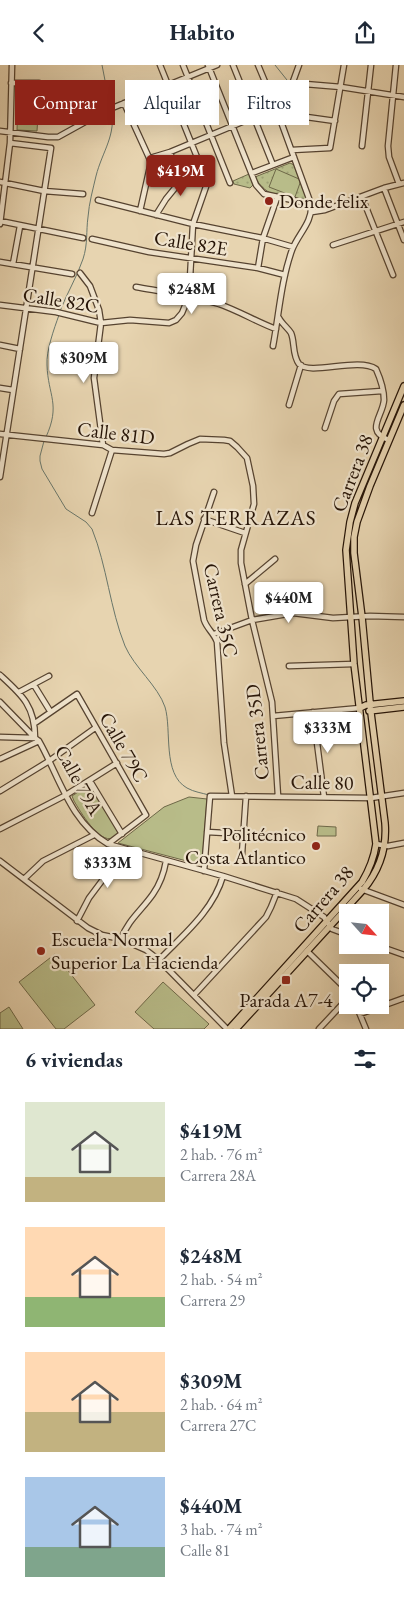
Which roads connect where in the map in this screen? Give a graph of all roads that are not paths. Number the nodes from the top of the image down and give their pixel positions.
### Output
1 (12, 65) edge
2 (160, 65) edge
3 (183, 65) edge
4 (218, 65) edge
5 (233, 65) edge
6 (258, 65) edge
7 (299, 65) edge
8 (344, 65) edge
9 (370, 65) edge
10 (396, 65) edge
11 (209, 67) edge
12 (188, 77) junction
13 (166, 80) edge
14 (180, 80) edge
15 (239, 80) edge
16 (264, 80) edge
17 (293, 80) edge
18 (11, 83) junction
19 (15, 83) edge
20 (309, 85) edge
21 (341, 87) junction
22 (367, 91) junction
23 (393, 94) junction
24 (404, 97) edge
25 (124, 103) joint
26 (309, 116) edge
27 (336, 121) junction
28 (183, 125) edge
29 (256, 125) edge
30 (282, 125) edge
31 (232, 126) junction
32 (0, 131) edge
33 (10, 132) junction
34 (211, 135) junction
35 (10, 143) junction
36 (190, 143) junction
37 (362, 145) dead end
38 (292, 150) junction
39 (170, 152) junction
40 (294, 157) junction
41 (150, 158) junction
42 (273, 165) junction
43 (252, 173) junction
44 (0, 182) edge
45 (6, 183) junction
46 (230, 183) dead end
47 (402, 183) edge
48 (384, 188) junction
49 (44, 191) junction
50 (83, 194) dead end
51 (277, 197) junction
52 (362, 197) junction
53 (98, 200) dead end
54 (310, 204) junction
55 (140, 211) junction
56 (312, 211) junction
57 (156, 215) junction
58 (0, 222) edge
59 (404, 222) edge
60 (193, 224) junction
61 (398, 224) junction
62 (20, 226) junction
63 (39, 230) junction
64 (376, 231) junction
65 (83, 238) dead end
66 (263, 238) junction
67 (92, 239) dead end
68 (404, 241) edge
69 (333, 245) dead end
70 (293, 247) junction
71 (192, 257) junction
72 (0, 262) edge
73 (13, 265) junction
74 (33, 268) junction
75 (258, 268) junction
76 (80, 273) dead end
77 (72, 274) dead end
78 (285, 275) junction
79 (393, 275) dead end
80 (136, 287) dead end
81 (189, 296) junction
82 (0, 305) edge
83 (26, 309) junction
84 (279, 318) junction
85 (102, 323) junction
86 (276, 329) junction
87 (0, 345) edge
88 (273, 346) dead end
89 (20, 349) junction
90 (300, 365) junction
91 (404, 386) edge
92 (0, 388) edge
93 (13, 390) junction
94 (382, 391) junction
95 (289, 405) dead end
96 (404, 405) edge
97 (325, 428) dead end
98 (0, 434) edge
99 (7, 435) junction
100 (382, 437) junction
101 (389, 440) junction
102 (103, 445) junction
103 (112, 450) junction
104 (247, 459) joint
105 (0, 477) edge
106 (214, 493) dead end
107 (92, 513) dead end
108 (204, 519) junction
109 (245, 533) junction
110 (275, 559) dead end
111 (245, 584) junction
112 (350, 617) junction
113 (362, 617) junction
114 (404, 617) edge
115 (252, 620) junction
116 (214, 634) junction
117 (354, 664) junction
118 (289, 665) dead end
119 (0, 675) edge
120 (49, 676) dead end
121 (34, 685) junction
122 (19, 692) junction
123 (404, 701) edge
124 (0, 702) edge
125 (404, 707) edge
126 (360, 708) junction
127 (370, 708) junction
128 (50, 711) junction
129 (313, 712) junction
130 (273, 716) junction
131 (34, 723) junction
132 (95, 728) junction
133 (0, 737) edge
134 (37, 739) junction
135 (0, 759) edge
136 (49, 761) junction
137 (117, 763) junction
138 (90, 781) junction
139 (0, 791) edge
140 (404, 793) edge
141 (66, 795) junction
142 (232, 796) junction
143 (246, 796) junction
144 (278, 797) junction
145 (324, 797) junction
146 (382, 797) junction
147 (371, 798) junction
148 (0, 829) edge
149 (207, 832) junction
150 (122, 834) junction
151 (244, 834) junction
152 (94, 835) junction
153 (404, 843) edge
154 (108, 844) junction
155 (376, 844) junction
156 (384, 845) junction
157 (118, 848) junction
158 (242, 854) dead end
159 (0, 861) edge
160 (166, 861) junction
161 (204, 871) junction
162 (224, 876) junction
163 (24, 879) junction
164 (357, 887) junction
165 (363, 890) junction
166 (277, 892) junction
167 (404, 905) edge
168 (77, 921) junction
169 (328, 923) junction
170 (339, 932) edge
171 (121, 939) junction
172 (389, 950) edge
173 (307, 951) junction
174 (404, 955) edge
175 (159, 960) junction
176 (339, 982) edge
177 (194, 995) junction
178 (404, 998) edge
179 (389, 1003) edge
180 (339, 1008) edge
181 (360, 1014) edge
182 (228, 1029) edge
183 (236, 1029) edge
184 (319, 1029) edge
185 (366, 1029) edge

1 - 18 street
2 - 13 street
3 - 12 street
4 - 11 street
5 - 15 street
6 - 16 street
7 - 17 street
8 - 21 street
9 - 22 street
10 - 23 street
11 - 12 street
11 - 31 street
12 - 14 street
12 - 34 street
18 - 19 street
18 - 33 street
20 - 21 street
21 - 22 street
21 - 27 street
22 - 23 street
22 - 37 street
23 - 24 street
23 - 47 street
25 - 33 street
25 - 41 street
26 - 27 street
27 - 38 street
28 - 36 street
29 - 42 street
30 - 38 street
31 - 34 street
31 - 43 street
32 - 33 street
33 - 35 street
34 - 36 street
34 - 46 street
35 - 45 street
35 - 49 street
36 - 39 street
36 - 60 street
38 - 40 street
39 - 41 street
39 - 57 street
40 - 42 street
40 - 54 street
41 - 55 street
42 - 43 street
43 - 51 street
44 - 45 street
45 - 49 street
45 - 58 street
47 - 48 street
48 - 52 street
48 - 61 street
49 - 50 street
49 - 63 street
51 - 54 street
51 - 66 street
52 - 56 street
52 - 64 street
53 - 55 street
54 - 56 street
55 - 57 street
56 - 70 street
57 - 60 street
58 - 62 street
59 - 61 street
60 - 66 street
60 - 71 street
61 - 64 street
61 - 68 street
62 - 63 street
62 - 73 street
63 - 65 street
63 - 74 street
64 - 69 street
64 - 79 street
66 - 70 street
66 - 75 street
67 - 71 street, Calle 82E
70 - 78 street
71 - 75 street, Calle 82E
71 - 81 street
72 - 73 street
73 - 74 street
74 - 77 street
74 - 83 street
75 - 78 street, Calle 82E
76 - 85 street
78 - 84 street
80 - 81 street
81 - 85 street, Calle 82C
81 - 86 street
82 - 83 street, Calle 82C
83 - 85 street, Calle 82C
83 - 89 street
84 - 86 street
84 - 90 street
85 - 102 street
86 - 88 street
87 - 89 street
89 - 93 street
90 - 94 street
90 - 95 street
91 - 100 main road, Carrera 38
92 - 93 street
93 - 99 street
94 - 97 street
94 - 100 street
96 - 101 main road, Carrera 38
98 - 99 street, Calle 81D
99 - 102 street, Calle 81D
99 - 105 street
100 - 101 street
100 - 112 main road, Carrera 38
101 - 113 main road, Carrera 38
102 - 103 street, Calle 81D
103 - 104 street, Calle 81D
103 - 107 street
104 - 109 street, Carrera 35D
106 - 108 street, Carrera 35C
108 - 109 street
108 - 116 street, Carrera 35C
109 - 111 street, Carrera 35D
110 - 111 street
111 - 115 street, Carrera 35D
112 - 113 street
112 - 115 street
112 - 117 main road, Carrera 38
113 - 114 street
113 - 127 main road, Carrera 38
115 - 116 street
115 - 130 street, Carrera 35D
116 - 142 street, Carrera 35C
117 - 118 street
117 - 126 main road, Carrera 38
119 - 122 street
120 - 121 street
121 - 122 street
121 - 128 street
122 - 131 street
123 - 127 main road
124 - 134 street
125 - 127 main road
126 - 127 main road
126 - 129 street
126 - 147 main road, Carrera 38
127 - 146 main road, Carrera 38
128 - 131 street
128 - 132 street, Calle 79C
129 - 130 street
129 - 145 street
130 - 144 street, Carrera 35D
131 - 134 street
132 - 136 street
132 - 137 street, Calle 79C
133 - 134 street, Calle 79A
134 - 135 street
134 - 136 street, Calle 79A
136 - 139 street
136 - 141 street, Calle 79A
137 - 138 street
137 - 150 street, Calle 79C
138 - 141 street
138 - 150 street
140 - 146 street, Calle 80
141 - 148 street
141 - 152 street, Calle 79A
142 - 143 street, Calle 80
142 - 149 street, Calle 80
143 - 144 street, Calle 80
143 - 151 street, Carrera 35D
144 - 145 street, Calle 80
145 - 147 street, Calle 80
146 - 147 street, Calle 80
146 - 156 main road, Carrera 38
147 - 155 main road, Carrera 38
149 - 151 street
149 - 161 street
150 - 154 street
151 - 158 street, Carrera 35D
152 - 154 street, Calle 79A
152 - 163 street
153 - 156 street
154 - 157 street, Calle 79A
155 - 156 street
155 - 164 main road, Carrera 38
156 - 165 main road, Carrera 38
157 - 160 street, Calle 79A
157 - 168 street
159 - 163 street
160 - 161 street, Calle 79A
160 - 171 street
161 - 162 street, Calle 79A
162 - 166 street, Calle 79A
162 - 175 street
163 - 168 street
164 - 165 street
164 - 169 main road, Carrera 38
165 - 167 street
165 - 169 main road, Carrera 38
166 - 169 street, Calle 79A
166 - 177 street
168 - 171 street
169 - 170 street, Calle 79A
169 - 173 main road, Carrera 38
169 - 182 main road, Carrera 38
171 - 175 street
172 - 174 street
173 - 176 street
173 - 183 main road, Carrera 38
175 - 177 street
177 - 182 street
178 - 179 street
180 - 184 street
181 - 185 street

